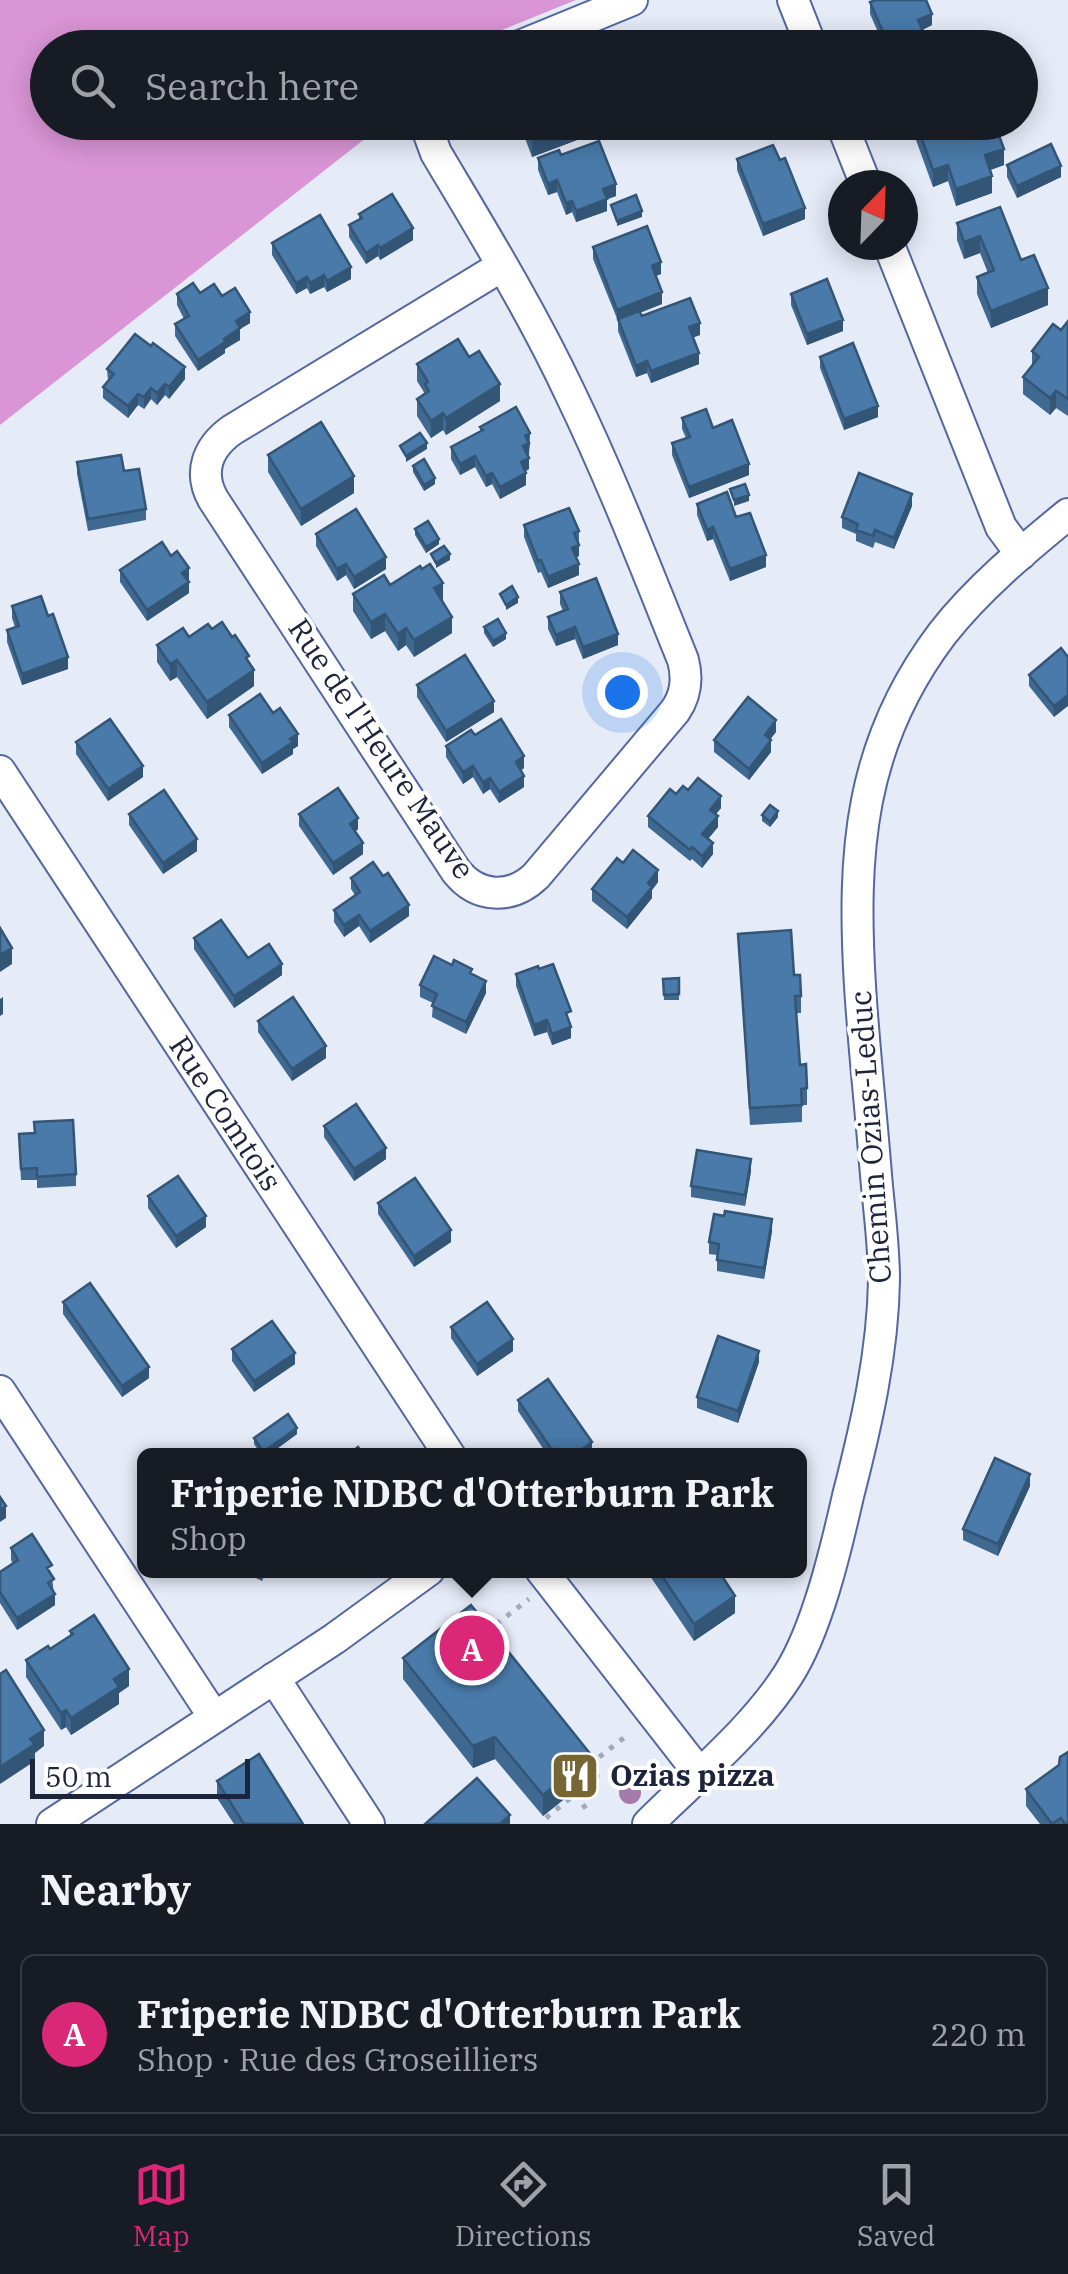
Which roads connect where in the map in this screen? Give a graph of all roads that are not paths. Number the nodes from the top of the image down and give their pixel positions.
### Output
1 (632, 0) edge
2 (793, 0) edge
3 (560, 30) edge
4 (805, 30) edge
5 (431, 140) edge
6 (848, 140) edge
7 (860, 170) edge
8 (895, 260) edge
9 (502, 266) junction
10 (1068, 514) edge
11 (1022, 554) junction
12 (0, 771) edge
13 (0, 1392) edge
14 (445, 1448) edge
15 (418, 1578) edge
16 (535, 1584) edge
17 (274, 1678) junction
18 (214, 1717) junction
19 (700, 1773) junction
20 (52, 1824) edge
21 (369, 1824) edge
22 (648, 1824) edge

1 - 3 street
2 - 4 street
5 - 9 street, Rue de l'Heure Mauve
6 - 7 street
8 - 11 street
9 - 9 street, Rue de l'Heure Mauve
10 - 11 street, Chemin Ozias-Leduc
11 - 19 street, Chemin Ozias-Leduc
12 - 14 street, Rue Comtois
13 - 18 street
15 - 17 street
16 - 19 street
17 - 18 street
17 - 21 street
18 - 20 street
19 - 22 street, Chemin Ozias-Leduc

